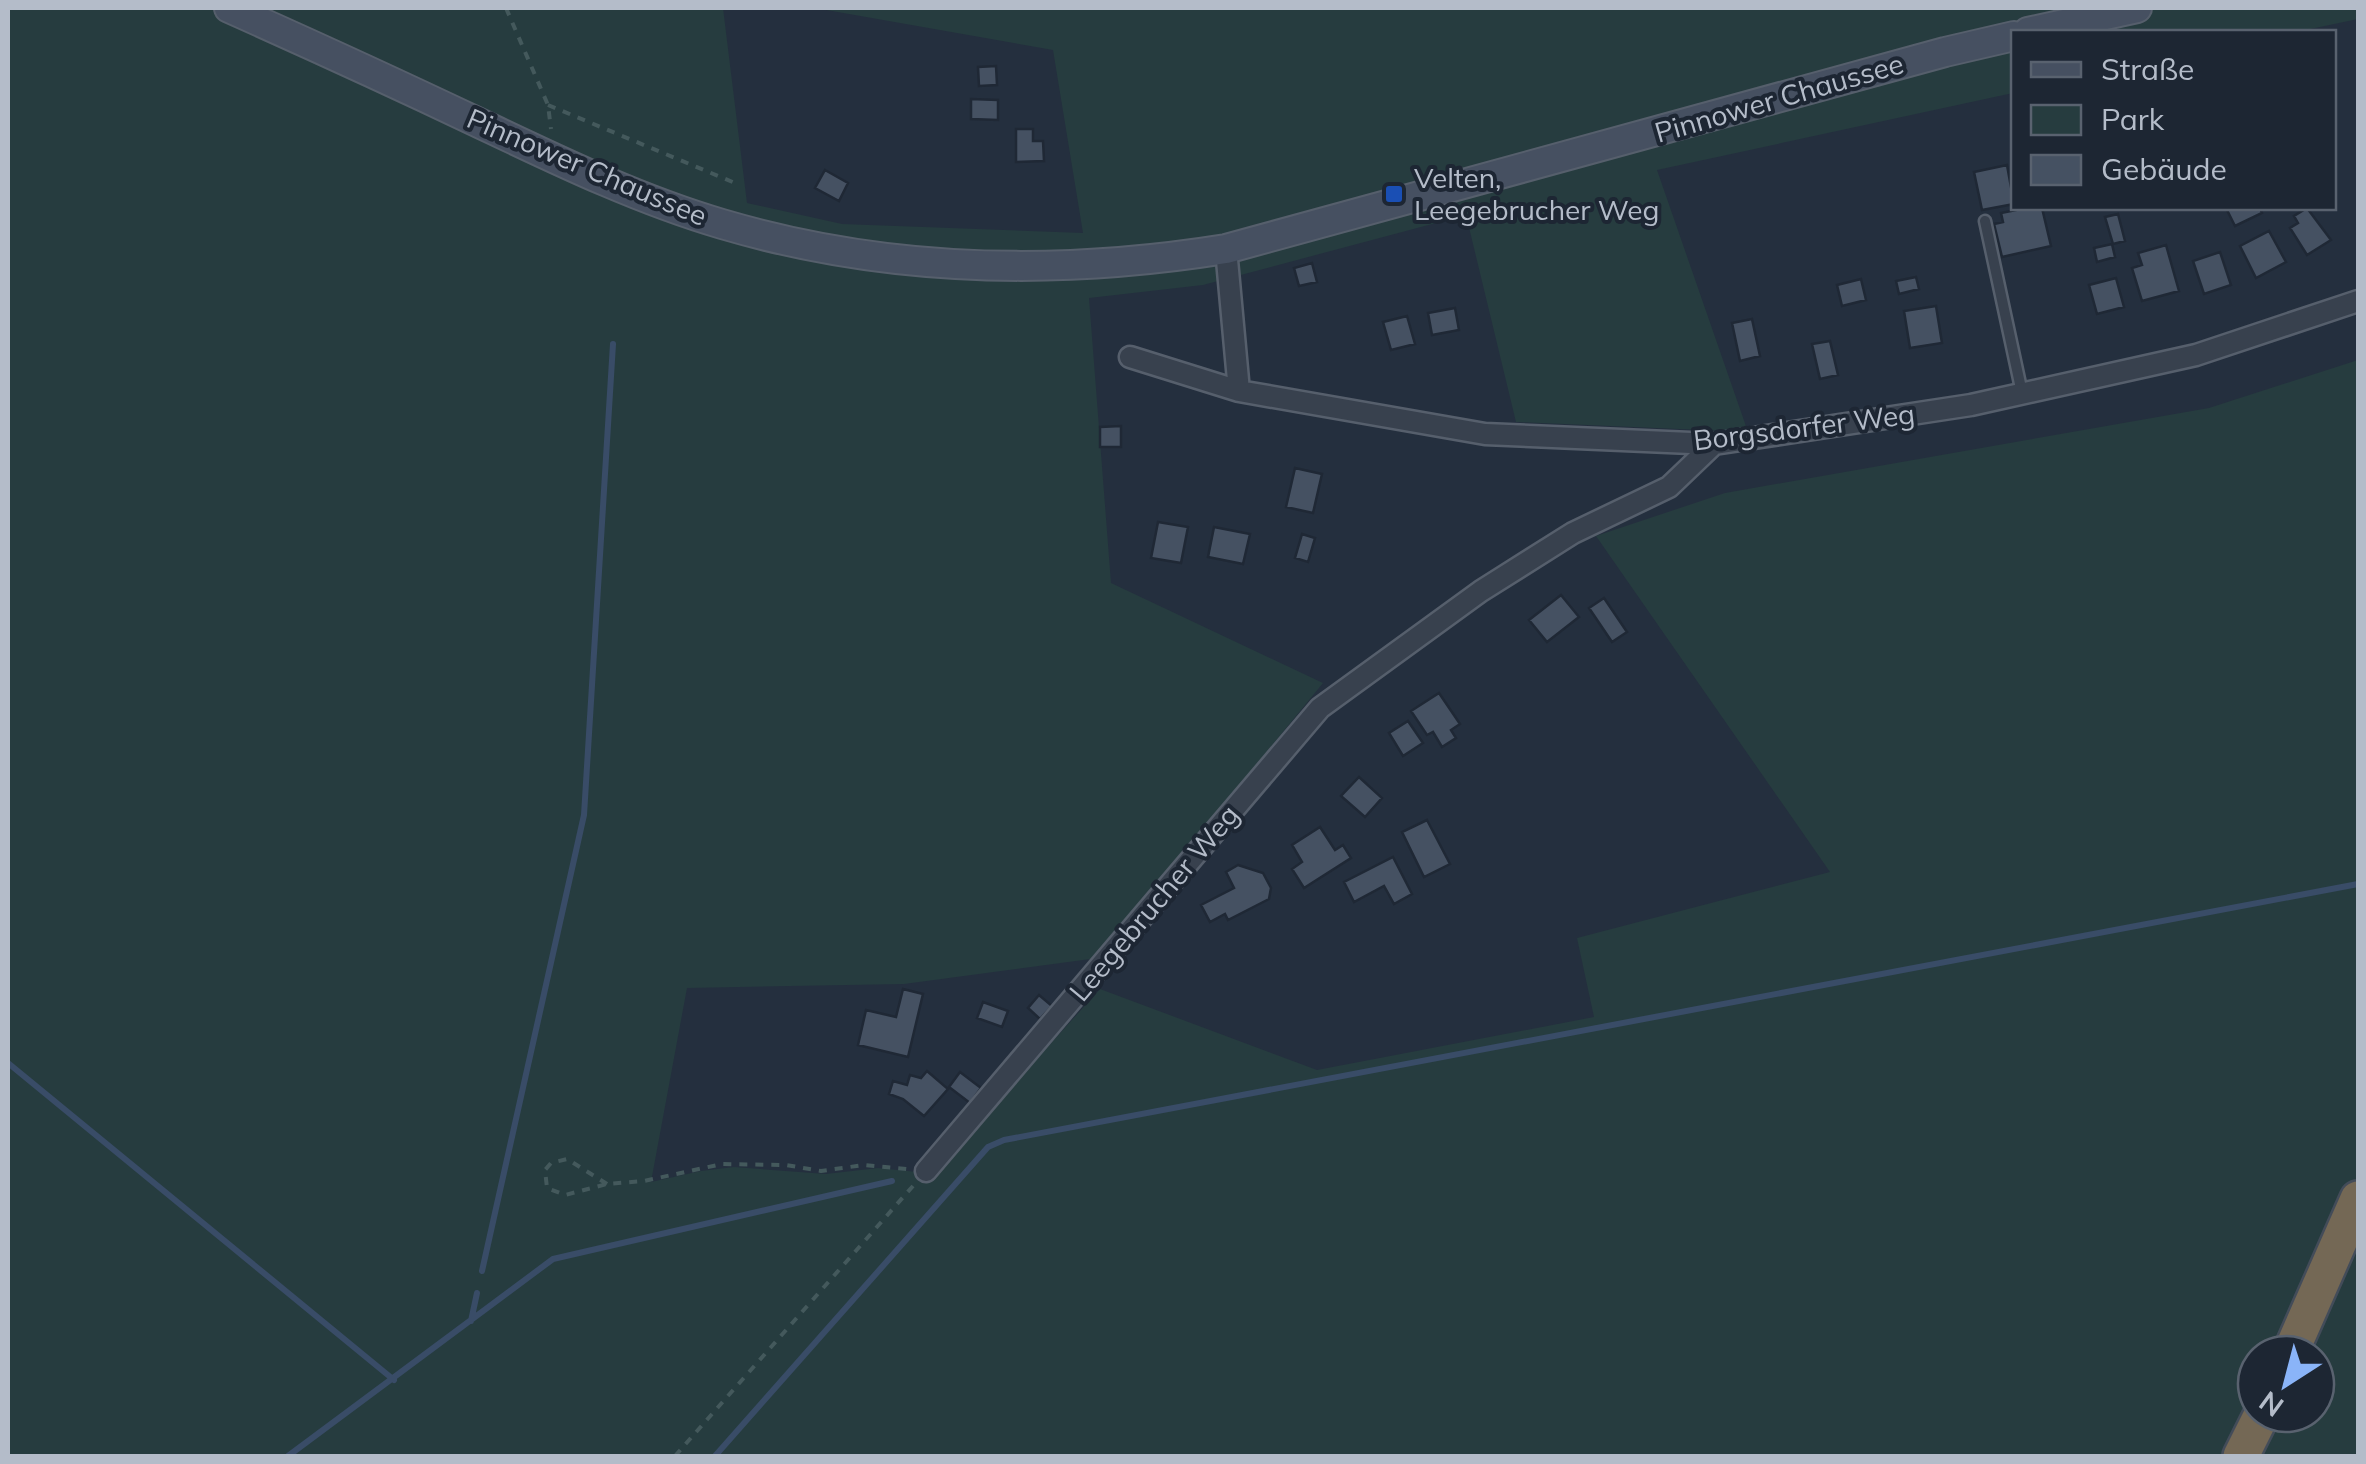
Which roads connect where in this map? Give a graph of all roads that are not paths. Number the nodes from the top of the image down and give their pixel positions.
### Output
1 (229, 8) edge
2 (2137, 8) edge
3 (2037, 30) edge
4 (2011, 37) edge
5 (1985, 221) dead end
6 (1226, 249) junction
7 (2358, 301) edge
8 (1130, 357) dead end
9 (1239, 391) junction
10 (2022, 393) junction
11 (1714, 444) junction
12 (926, 1171) road end
13 (2358, 1200) edge
14 (2299, 1334) edge

1 - 6 main road, Pinnower Chaussee
2 - 3 main road
4 - 6 main road, Pinnower Chaussee
5 - 10 lane
6 - 9 street
7 - 10 street, Borgsdorfer Weg
8 - 9 street, Borgsdorfer Weg
9 - 11 street, Borgsdorfer Weg
10 - 11 street, Borgsdorfer Weg
11 - 12 street, Leegebrucher Weg
13 - 14 highway

